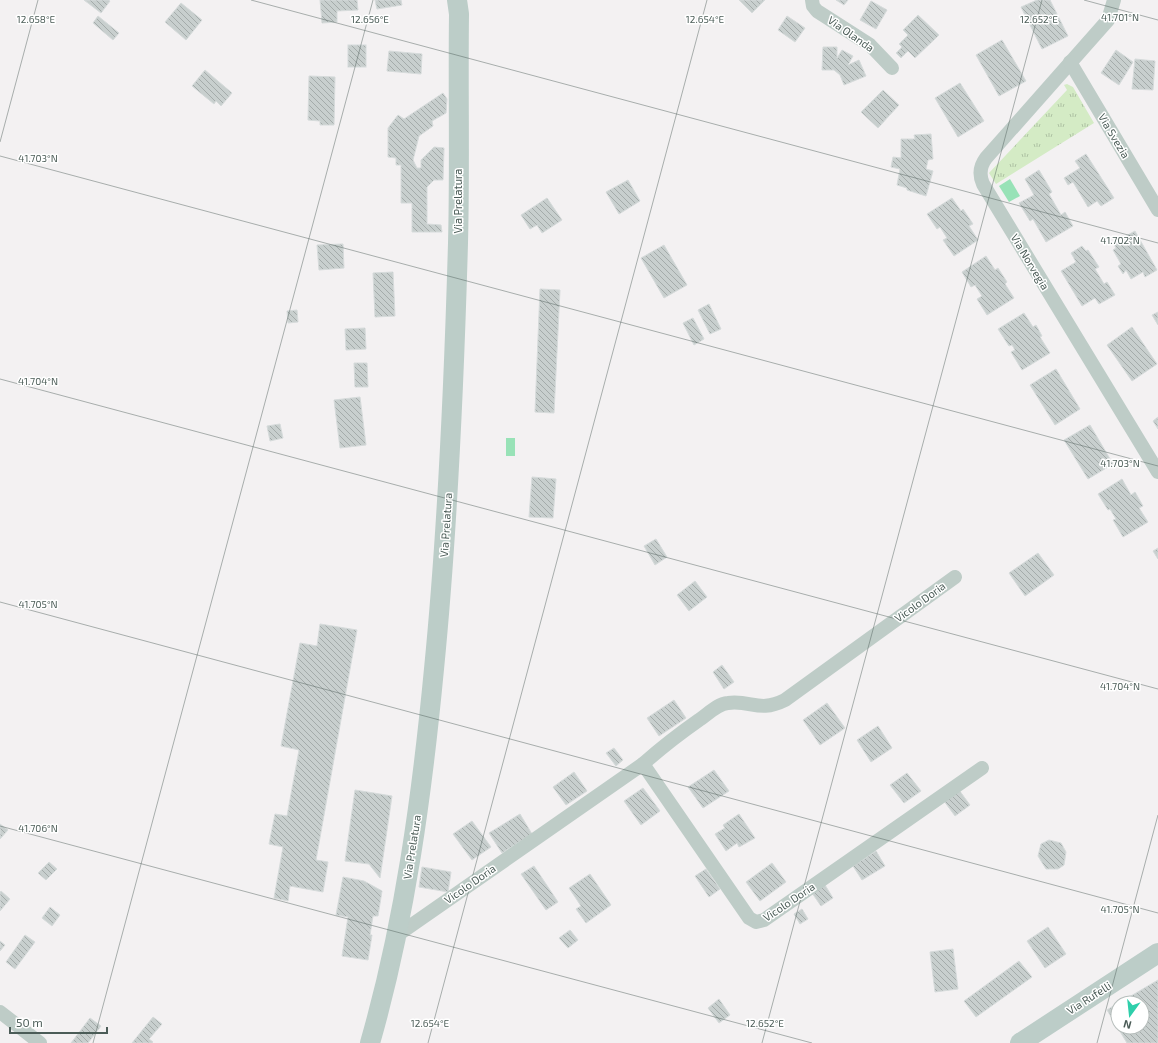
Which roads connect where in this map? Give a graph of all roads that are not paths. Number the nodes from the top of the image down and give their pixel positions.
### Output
1 (812, 0) edge
2 (1114, 0) edge
3 (459, 5) edge
4 (1070, 62) junction
5 (892, 68) dead end
6 (1158, 210) edge
7 (1158, 472) edge
8 (955, 577) dead end
9 (643, 764) junction
10 (982, 768) dead end
11 (396, 936) junction
12 (1158, 953) edge
13 (0, 1012) edge
14 (40, 1043) edge
15 (370, 1043) edge
16 (1020, 1043) edge

1 - 5 street, Via Olanda
2 - 4 street, Via Norvegia
3 - 11 street, Via Prelatura
4 - 6 street, Via Svezia
4 - 7 street, Via Norvegia
8 - 9 street, Vicolo Doria
9 - 10 street, Vicolo Doria
9 - 11 street, Vicolo Doria
11 - 15 street, Via Prelatura
12 - 16 street, Via Rufelli
13 - 14 street

